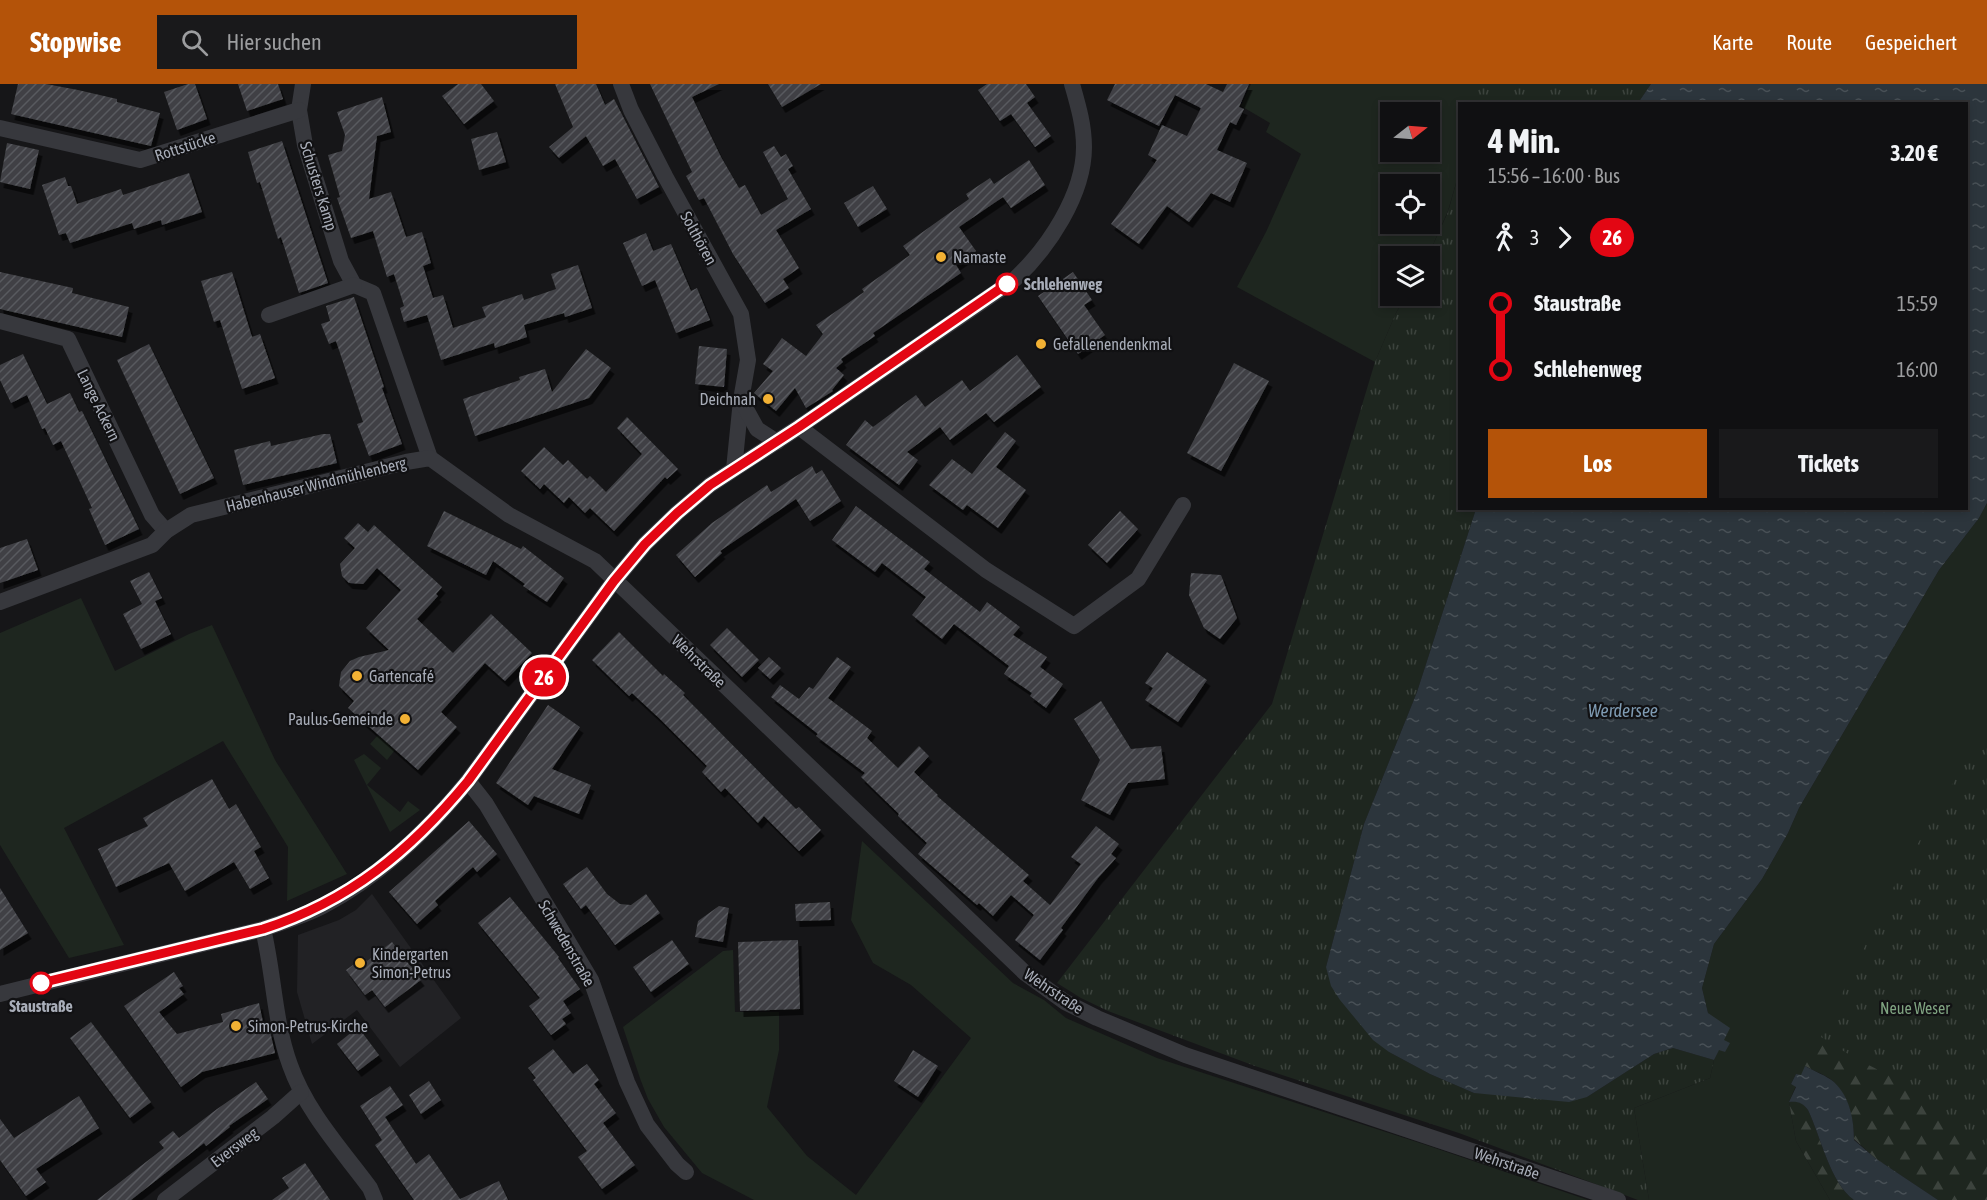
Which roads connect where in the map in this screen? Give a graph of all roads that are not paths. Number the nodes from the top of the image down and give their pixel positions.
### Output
1 (303, 84) edge
2 (621, 84) edge
3 (1072, 84) edge
4 (299, 110) junction
5 (0, 128) edge
6 (354, 285) junction
7 (269, 315) dead end
8 (0, 321) edge
9 (741, 400) junction
10 (799, 427) junction
11 (777, 442) junction
12 (430, 458) junction
13 (734, 469) junction
14 (1182, 505) dead end
15 (166, 531) junction
16 (614, 581) junction
17 (0, 602) edge
18 (468, 781) junction
19 (263, 929) junction
20 (0, 994) edge
21 (301, 1092) junction
22 (686, 1172) dead end
23 (165, 1200) edge
24 (375, 1200) edge
25 (1618, 1200) edge

1 - 4 street, Schusters Kamp
2 - 9 street, Solthören
3 - 10 street
4 - 5 street, Rottstücke
4 - 6 street, Schusters Kamp
6 - 7 street
6 - 12 street, Schusters Kamp
8 - 15 street, Lange Ackern
9 - 11 street
9 - 13 street, Solthören
10 - 11 street
10 - 14 street
11 - 13 street
12 - 15 street, Habenhauser Windmühlenberg
12 - 16 street, Habenhauser Windmühlenberg
13 - 16 street
15 - 17 street, Habenhauser Windmühlenberg
16 - 18 street
16 - 25 street, Wehrstraße
18 - 19 street
18 - 22 street, Schwedenstraße
19 - 20 street
19 - 21 street
21 - 23 street, Eversweg
21 - 24 street

